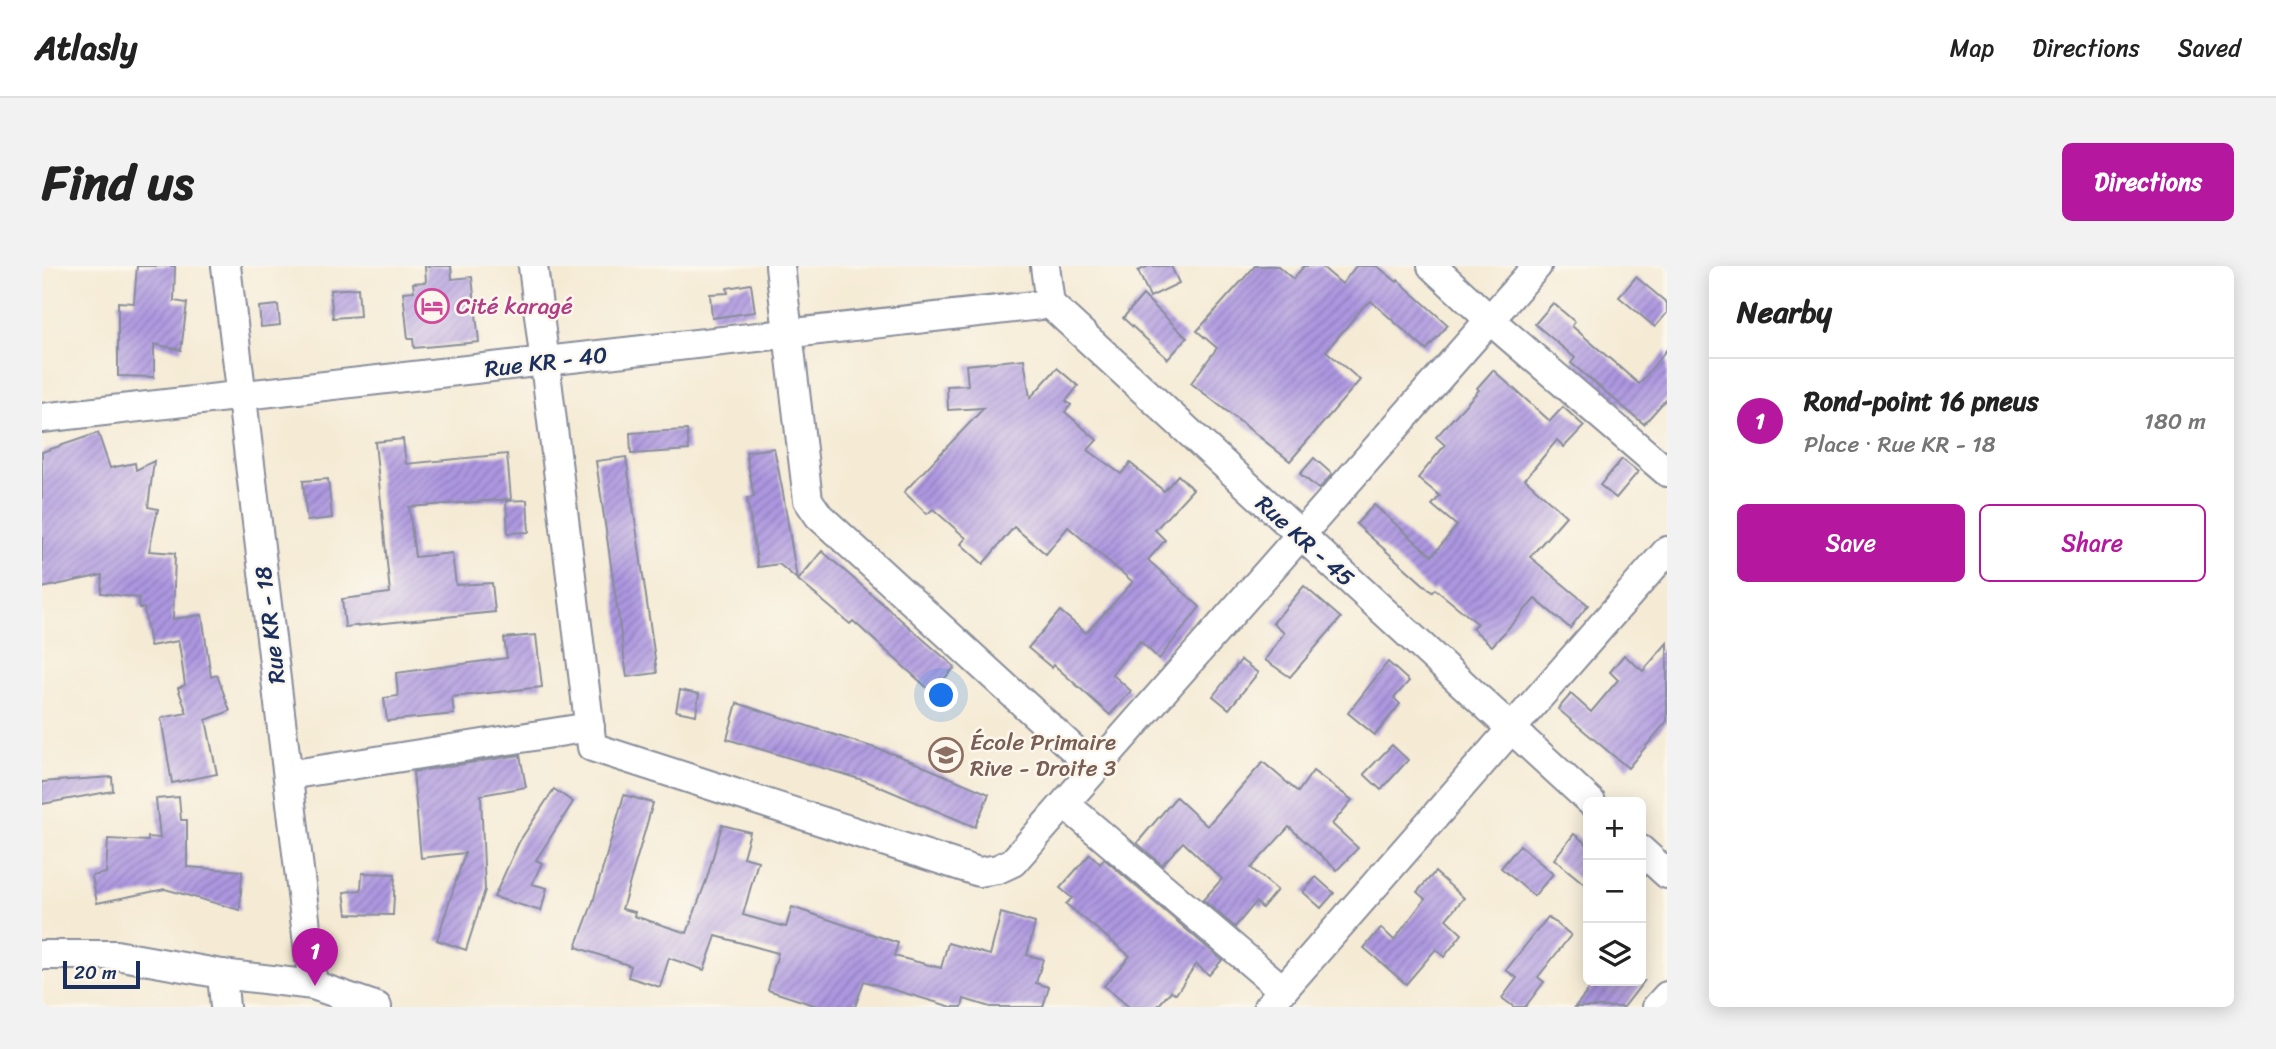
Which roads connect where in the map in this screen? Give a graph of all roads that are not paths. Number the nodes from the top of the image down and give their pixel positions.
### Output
1 (226, 266) edge
2 (533, 266) edge
3 (780, 266) edge
4 (1045, 266) edge
5 (1432, 266) edge
6 (1537, 266) edge
7 (1050, 304) junction
8 (1490, 320) junction
9 (789, 334) junction
10 (545, 362) junction
11 (242, 397) junction
12 (42, 418) edge
13 (1667, 472) edge
14 (1300, 537) junction
15 (1667, 551) edge
16 (590, 727) junction
17 (1512, 728) junction
18 (1094, 768) junction
19 (288, 775) junction
20 (1586, 797) edge
21 (1065, 804) junction
22 (1646, 855) edge
23 (1667, 874) edge
24 (42, 955) edge
25 (222, 974) junction
26 (313, 985) junction
27 (1667, 996) edge
28 (1276, 999) edge
29 (225, 1007) edge
30 (377, 1007) edge
31 (1657, 1007) edge

1 - 11 street, Rue KR - 18
2 - 10 street
3 - 9 street
4 - 7 street
5 - 8 street
6 - 8 street
7 - 9 street, Rue KR - 40
7 - 14 street, Rue KR - 45
8 - 13 street
8 - 14 street
9 - 10 street, Rue KR - 40
9 - 18 street
10 - 11 street, Rue KR - 40
10 - 16 street
11 - 12 street, Rue KR - 40
11 - 19 street, Rue KR - 18
14 - 17 street, Rue KR - 45
14 - 18 street
15 - 17 street
16 - 19 street
16 - 21 street
17 - 20 street, Rue KR - 45
17 - 28 street
18 - 21 street
19 - 26 street, Rue KR - 18
21 - 28 street
22 - 23 street
24 - 25 street
25 - 26 street
25 - 29 street
26 - 30 street
27 - 31 street

